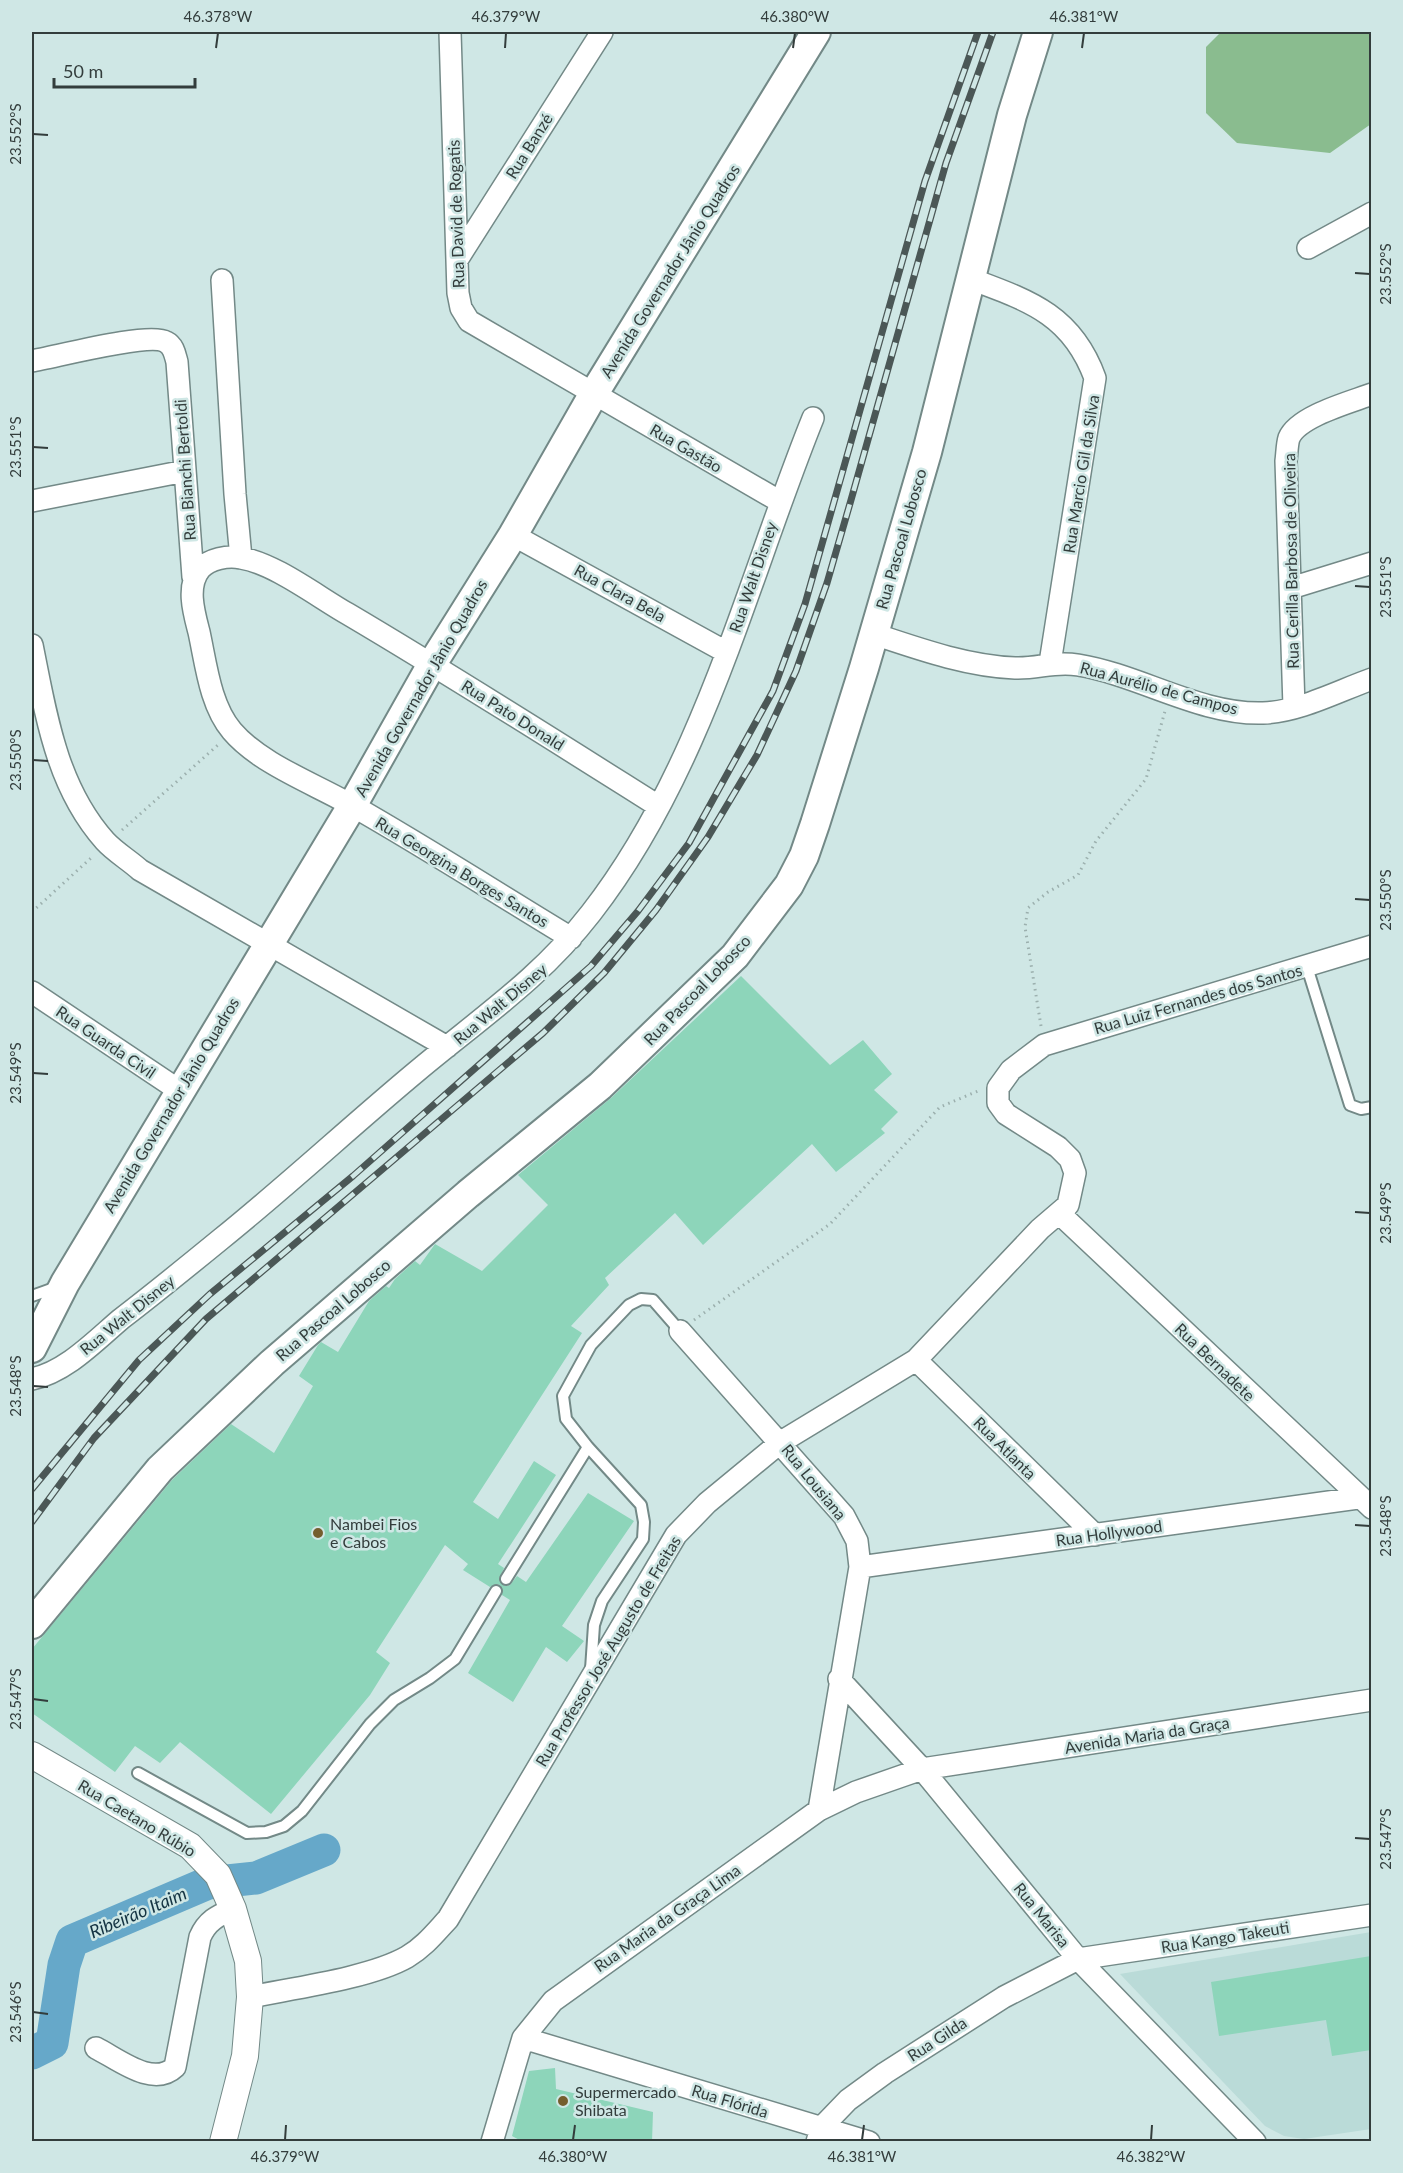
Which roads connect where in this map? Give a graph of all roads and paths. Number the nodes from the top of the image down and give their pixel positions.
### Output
1 (450, 32) edge
2 (602, 32) edge
3 (1038, 32) edge
4 (810, 34) edge
5 (1371, 213) edge
6 (1308, 248) dead end
7 (457, 260) junction
8 (971, 279) junction
9 (222, 280) dead end
10 (32, 361) edge
11 (1371, 394) edge
12 (593, 395) junction
13 (813, 418) dead end
14 (185, 471) junction
15 (32, 501) edge
16 (779, 501) junction
17 (513, 534) junction
18 (241, 558) junction
19 (1371, 563) edge
20 (194, 577) junction
21 (1291, 588) junction
22 (874, 634) junction
23 (32, 645) edge
24 (726, 652) junction
25 (1050, 663) junction
26 (432, 664) junction
27 (1371, 680) edge
28 (1170, 692) junction
29 (1294, 707) junction
30 (233, 732) junction
31 (352, 806) junction
32 (658, 806) junction
33 (107, 843) junction
34 (32, 912) edge
35 (571, 938) junction
36 (267, 945) junction
37 (1371, 946) edge
38 (1308, 967) junction
39 (32, 992) edge
40 (447, 1047) junction
41 (1036, 1050) junction
42 (998, 1088) junction
43 (180, 1091) junction
44 (1371, 1107) edge
45 (1060, 1214) junction
46 (65, 1283) junction
47 (32, 1296) edge
48 (680, 1330) junction
49 (32, 1348) edge
50 (916, 1360) junction
51 (32, 1379) edge
52 (780, 1442) junction
53 (588, 1447) junction
54 (1365, 1503) edge
55 (1095, 1535) junction
56 (860, 1567) junction
57 (506, 1579) dead end
58 (496, 1592) dead end
59 (32, 1624) edge
60 (590, 1678) junction
61 (840, 1679) junction
62 (1371, 1701) edge
63 (32, 1755) edge
64 (922, 1769) junction
65 (138, 1773) dead end
66 (819, 1810) junction
67 (231, 1905) junction
68 (1371, 1915) edge
69 (1078, 1959) junction
70 (250, 1997) junction
71 (523, 2038) junction
72 (96, 2048) dead end
73 (819, 2135) edge
74 (223, 2142) edge
75 (492, 2142) edge
76 (869, 2142) edge
77 (1254, 2142) edge

1 - 7 street, Rua David de Rogatis
2 - 7 street, Rua Banzé
3 - 8 main road, Rua Pascoal Lobosco
4 - 12 main road, Avenida Governador Jânio Quadros
5 - 6 street
7 - 12 street, Rua David de Rogatis
8 - 22 main road, Rua Pascoal Lobosco
8 - 25 street, Rua Marcio Gil da Silva
9 - 18 street
10 - 14 street, Rua Bianchi Bertoldi
11 - 21 street, Rua Cerilla Barbosa de Oliveira
12 - 16 street, Rua Gastão
12 - 17 main road, Avenida Governador Jânio Quadros
13 - 16 street, Rua Walt Disney
14 - 15 street
14 - 20 street, Rua Bianchi Bertoldi
16 - 24 street, Rua Walt Disney
17 - 24 street, Rua Clara Bela
17 - 26 main road, Avenida Governador Jânio Quadros
18 - 20 street
18 - 26 street, Rua Pato Donald
19 - 21 street
20 - 30 street, Rua Georgina Borges Santos
21 - 29 street, Rua Cerilla Barbosa de Oliveira
22 - 25 street, Rua Aurélio de Campos
22 - 59 main road, Rua Pascoal Lobosco
23 - 33 street
24 - 32 street, Rua Walt Disney
25 - 28 street, Rua Aurélio de Campos
26 - 31 main road, Avenida Governador Jânio Quadros
26 - 32 street, Rua Pato Donald
27 - 29 street, Rua Aurélio de Campos
28 - 29 street, Rua Aurélio de Campos
28 - 41 path
30 - 31 street, Rua Georgina Borges Santos
30 - 33 path
31 - 35 street, Rua Georgina Borges Santos
31 - 36 main road, Avenida Governador Jânio Quadros
32 - 35 street, Rua Walt Disney
33 - 34 path
33 - 36 street
35 - 40 street, Rua Walt Disney
36 - 40 street
36 - 43 main road, Avenida Governador Jânio Quadros
37 - 38 street, Rua Luiz Fernandes dos Santos
38 - 41 street, Rua Luiz Fernandes dos Santos
38 - 44 lane
39 - 43 street, Rua Guarda Civil
40 - 51 street, Rua Walt Disney
41 - 42 street
42 - 45 street
42 - 48 path
43 - 46 main road, Avenida Governador Jânio Quadros
45 - 50 street, Rua Professor José Augusto de Freitas
45 - 54 street, Rua Bernadete
46 - 47 lane
46 - 49 main road, Avenida Governador Jânio Quadros
48 - 52 street, Rua Lousiana
48 - 53 lane
50 - 52 street, Rua Professor José Augusto de Freitas
50 - 55 street, Rua Atlanta
52 - 56 street, Rua Lousiana
52 - 60 street, Rua Professor José Augusto de Freitas
53 - 57 lane
53 - 60 lane
54 - 55 street, Rua Hollywood
55 - 56 street, Rua Hollywood
56 - 61 street, Rua Lousiana
58 - 65 lane
60 - 70 street, Rua Professor José Augusto de Freitas
61 - 64 street, Rua Marisa
61 - 66 street, Rua Lousiana
62 - 64 street, Avenida Maria da Graça
63 - 67 street, Rua Caetano Rúbio
64 - 66 street, Rua Maria da Graça Lima
64 - 69 street, Rua Marisa
66 - 71 street, Rua Maria da Graça Lima
67 - 70 street, Rua Caetano Rúbio
67 - 72 street
68 - 69 street, Rua Kango Takeuti
69 - 73 street, Rua Gilda
69 - 77 street, Rua Marisa
70 - 74 street, Rua Caetano Rúbio
71 - 73 street, Rua Flórida
71 - 75 street, Rua Maria da Graça Lima
73 - 76 street, Rua Flórida

